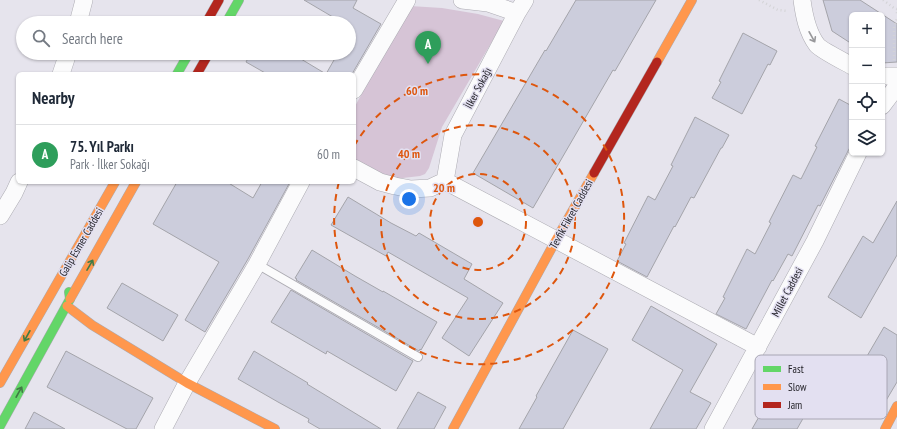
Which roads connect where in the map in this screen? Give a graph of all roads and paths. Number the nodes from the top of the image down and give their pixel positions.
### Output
1 (84, 0) edge
2 (219, 0) edge
3 (239, 0) edge
4 (407, 0) edge
5 (462, 0) edge
6 (692, 0) edge
7 (759, 0) edge
8 (883, 0) edge
9 (803, 4) edge
10 (521, 7) edge
11 (897, 9) edge
12 (897, 14) edge
13 (80, 16) edge
14 (210, 16) edge
15 (230, 16) edge
16 (897, 19) edge
17 (894, 57) dead end
18 (66, 60) edge
19 (185, 60) edge
20 (205, 60) edge
21 (849, 64) edge
22 (62, 72) edge
23 (178, 72) edge
24 (199, 72) edge
25 (885, 76) edge
26 (897, 76) edge
27 (897, 86) edge
28 (356, 87) edge
29 (885, 102) edge
30 (857, 156) edge
31 (356, 169) edge
32 (444, 181) junction
33 (18, 184) edge
34 (114, 184) edge
35 (135, 184) edge
36 (300, 184) edge
37 (0, 216) edge
38 (556, 240) junction
39 (257, 264) junction
40 (53, 290) junction
41 (46, 302) junction
42 (66, 305) junction
43 (758, 347) junction
44 (418, 357) dead end
45 (187, 383) junction
46 (0, 384) edge
47 (897, 406) edge
48 (0, 426) edge
49 (163, 429) edge
50 (275, 429) edge
51 (453, 429) edge
52 (713, 429) edge
53 (884, 429) edge

1 - 13 street
2 - 14 street
3 - 15 street
4 - 28 street
5 - 10 street
6 - 38 street, Tevfik Fikret Caddesi
7 - 9 path
8 - 11 path
9 -> 21 street
10 - 32 street, İlker Sokağı
11 - 12 path
16 - 17 path
18 - 22 street
19 - 23 street
20 - 24 street
25 - 26 street
27 - 29 street
30 - 43 street, Millet Caddesi
31 - 32 street
32 - 38 street
33 - 37 street
34 - 40 street, Galip Esmer Caddesi
42 -> 35 street
36 - 39 street
38 - 43 street
38 - 51 street, Tevfik Fikret Caddesi
39 - 44 lane
39 - 45 street
40 - 41 street, Galip Esmer Caddesi
40 - 42 street
41 - 42 street
41 -> 46 street, Galip Esmer Caddesi
42 - 45 street
48 -> 42 street
43 - 52 street, Millet Caddesi
45 - 49 street
45 - 50 street
47 - 53 street

